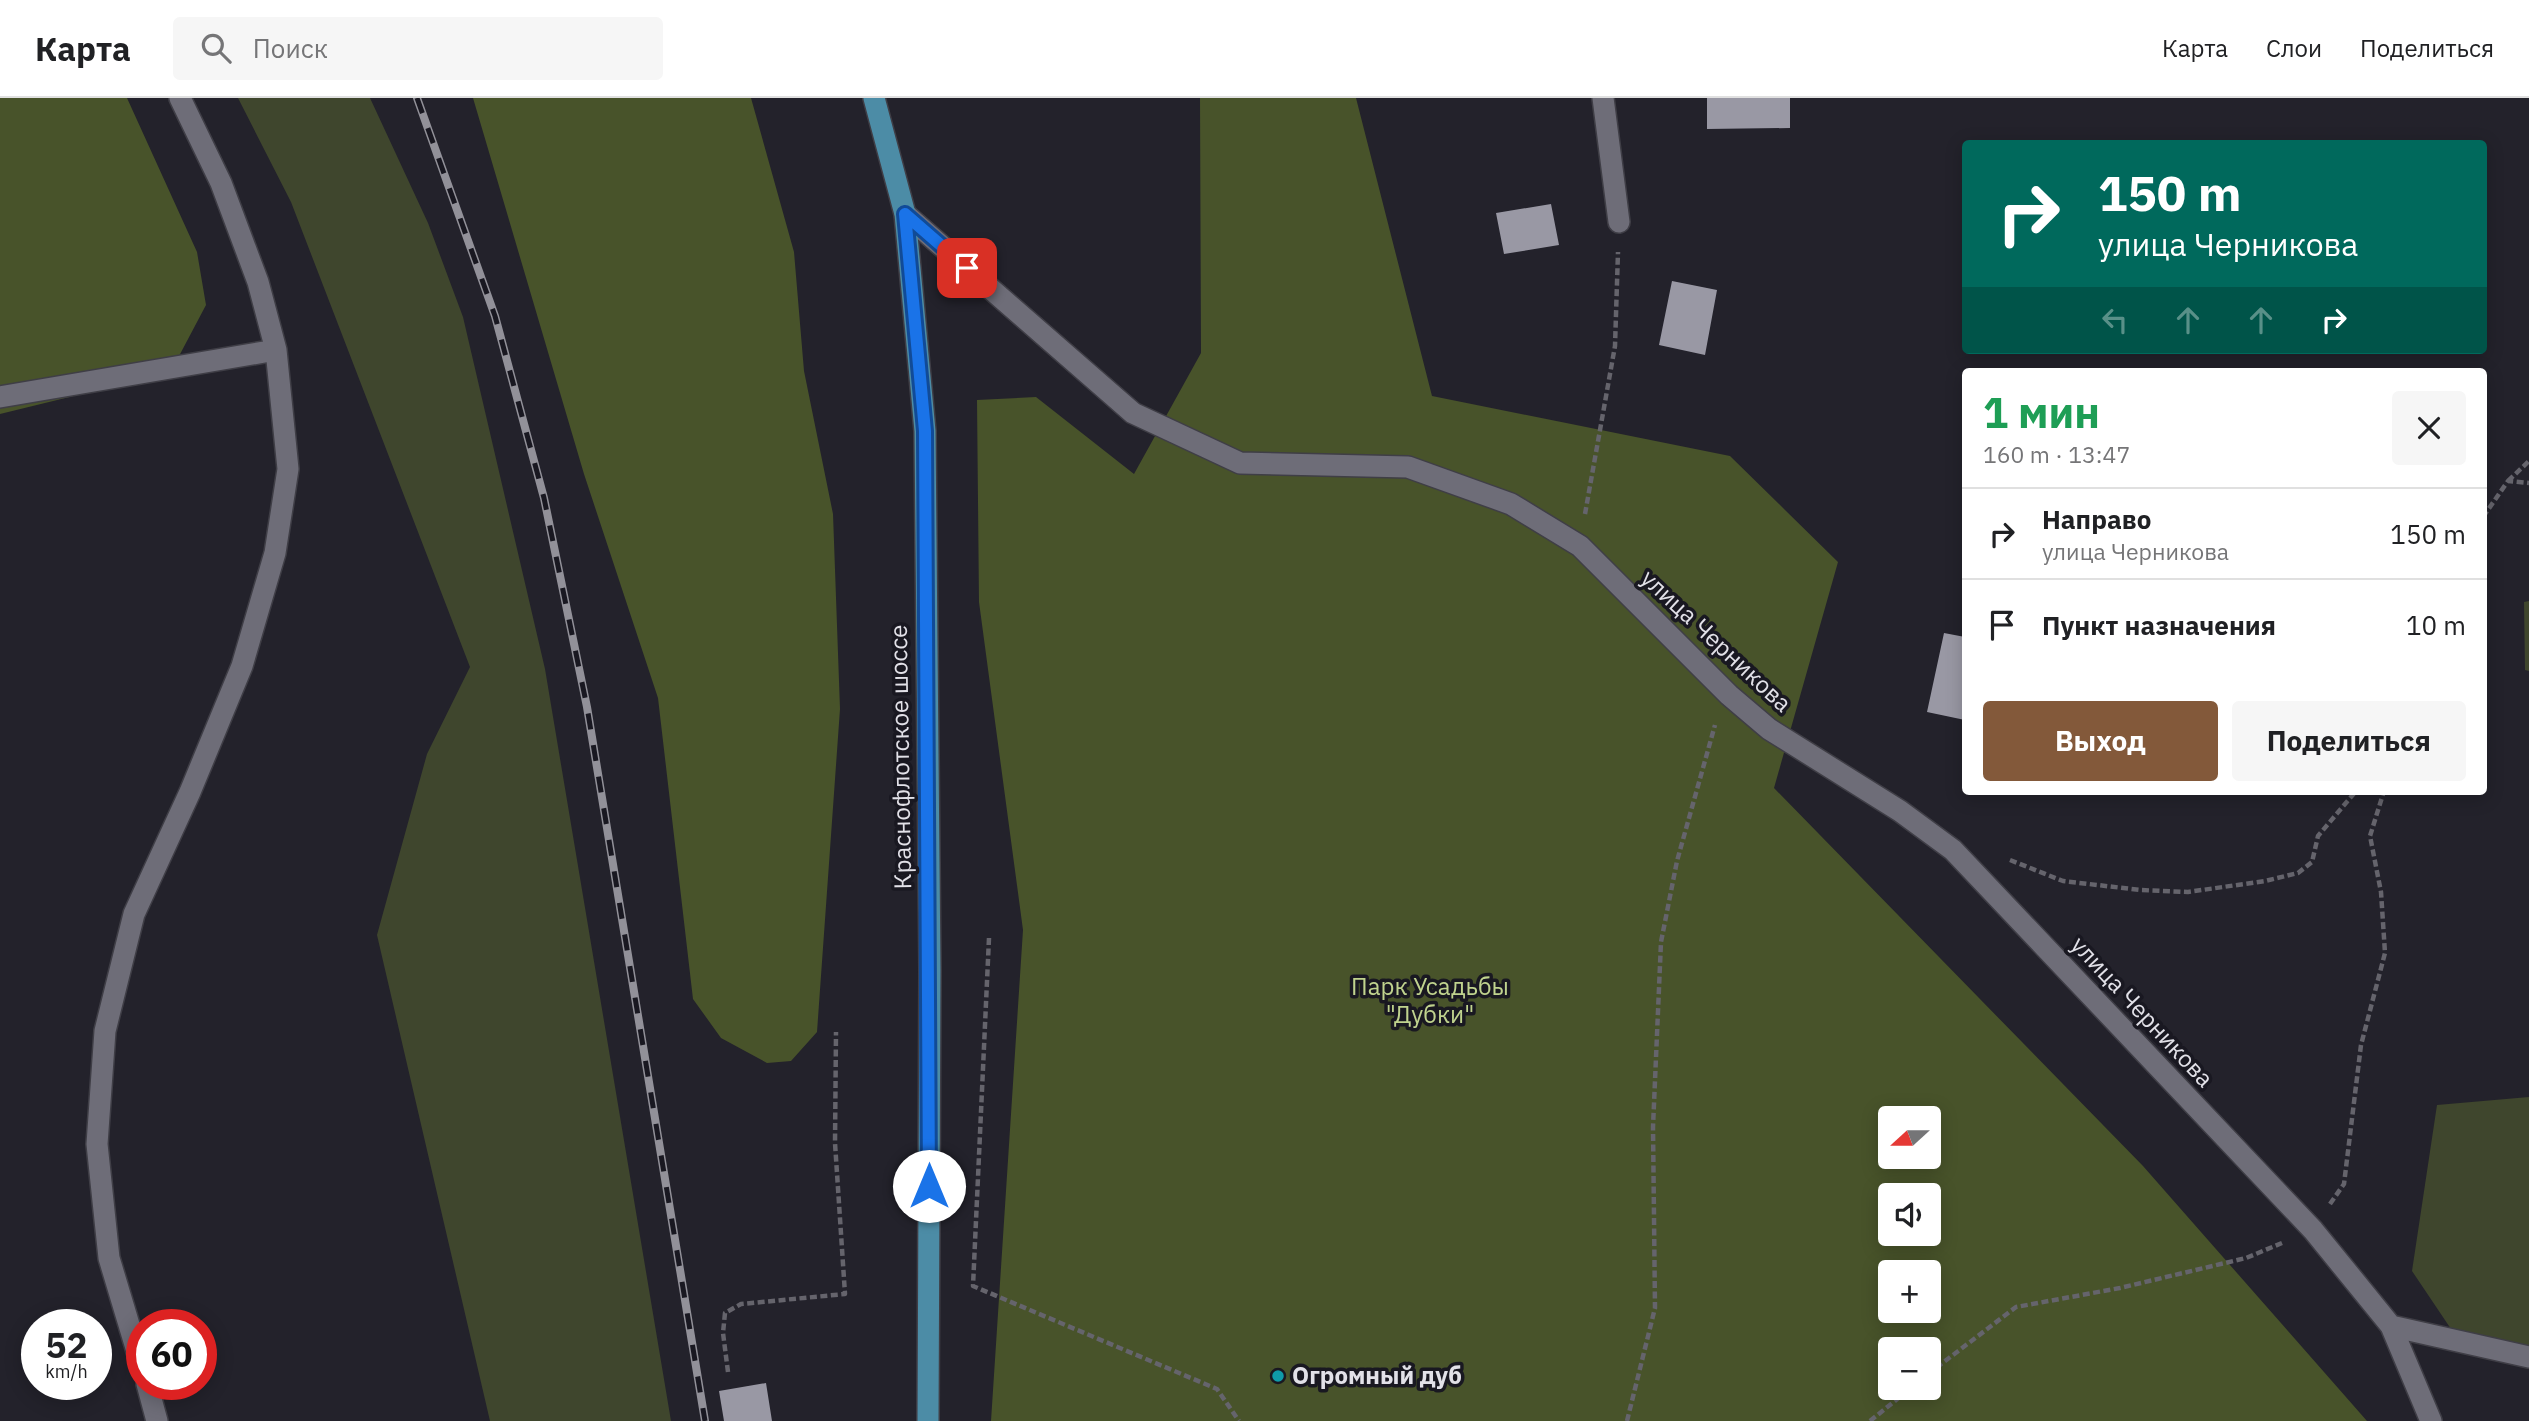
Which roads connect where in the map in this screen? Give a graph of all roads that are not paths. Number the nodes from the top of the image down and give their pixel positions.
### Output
1 (180, 98) edge
2 (874, 98) edge
3 (1603, 98) edge
4 (905, 214) junction
5 (1619, 222) road end
6 (276, 350) junction
7 (0, 397) edge
8 (126, 1315) edge
9 (2391, 1326) junction
10 (2529, 1357) edge
11 (152, 1400) edge
12 (158, 1421) edge
13 (928, 1421) edge
14 (2431, 1421) edge

1 - 6 street
2 - 4 main road, Краснофлотское шоссе
3 - 5 street
4 - 9 street, улица Черникова
4 - 13 main road, Краснофлотское шоссе
6 - 7 street
6 - 8 street
9 - 10 street
9 - 14 street, улица Черникова
11 - 12 street

